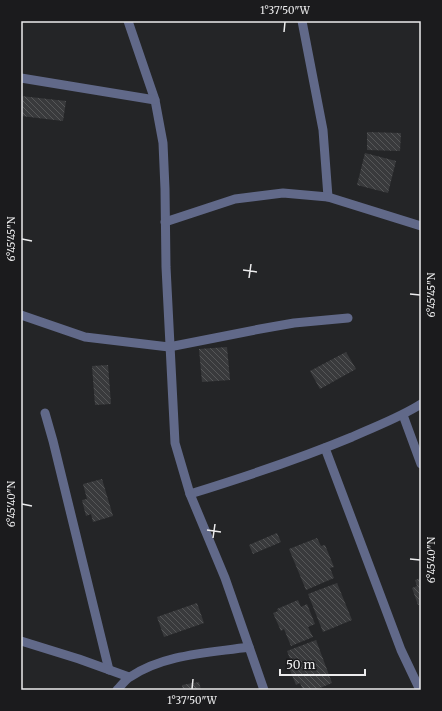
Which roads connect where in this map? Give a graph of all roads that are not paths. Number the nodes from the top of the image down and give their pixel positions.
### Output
1 (128, 21) edge
2 (302, 21) edge
3 (21, 78) edge
4 (155, 100) junction
5 (328, 197) junction
6 (165, 222) junction
7 (421, 226) edge
8 (21, 315) edge
9 (348, 318) dead end
10 (169, 347) junction
11 (421, 404) edge
12 (45, 413) dead end
13 (403, 415) junction
14 (325, 448) junction
15 (421, 464) edge
16 (190, 494) junction
17 (21, 641) edge
18 (249, 647) junction
19 (109, 670) junction
20 (129, 677) junction
21 (117, 690) edge
22 (264, 690) edge
23 (420, 690) edge

1 - 4 street
2 - 5 street
3 - 4 street
4 - 6 street
5 - 6 street
5 - 7 street
6 - 10 street
8 - 10 street
9 - 10 street
10 - 16 street
11 - 13 street
12 - 19 street
13 - 14 street
13 - 15 street
14 - 16 street
14 - 23 street
16 - 18 street
17 - 19 street
18 - 20 street
18 - 22 street
19 - 20 street
20 - 21 street

